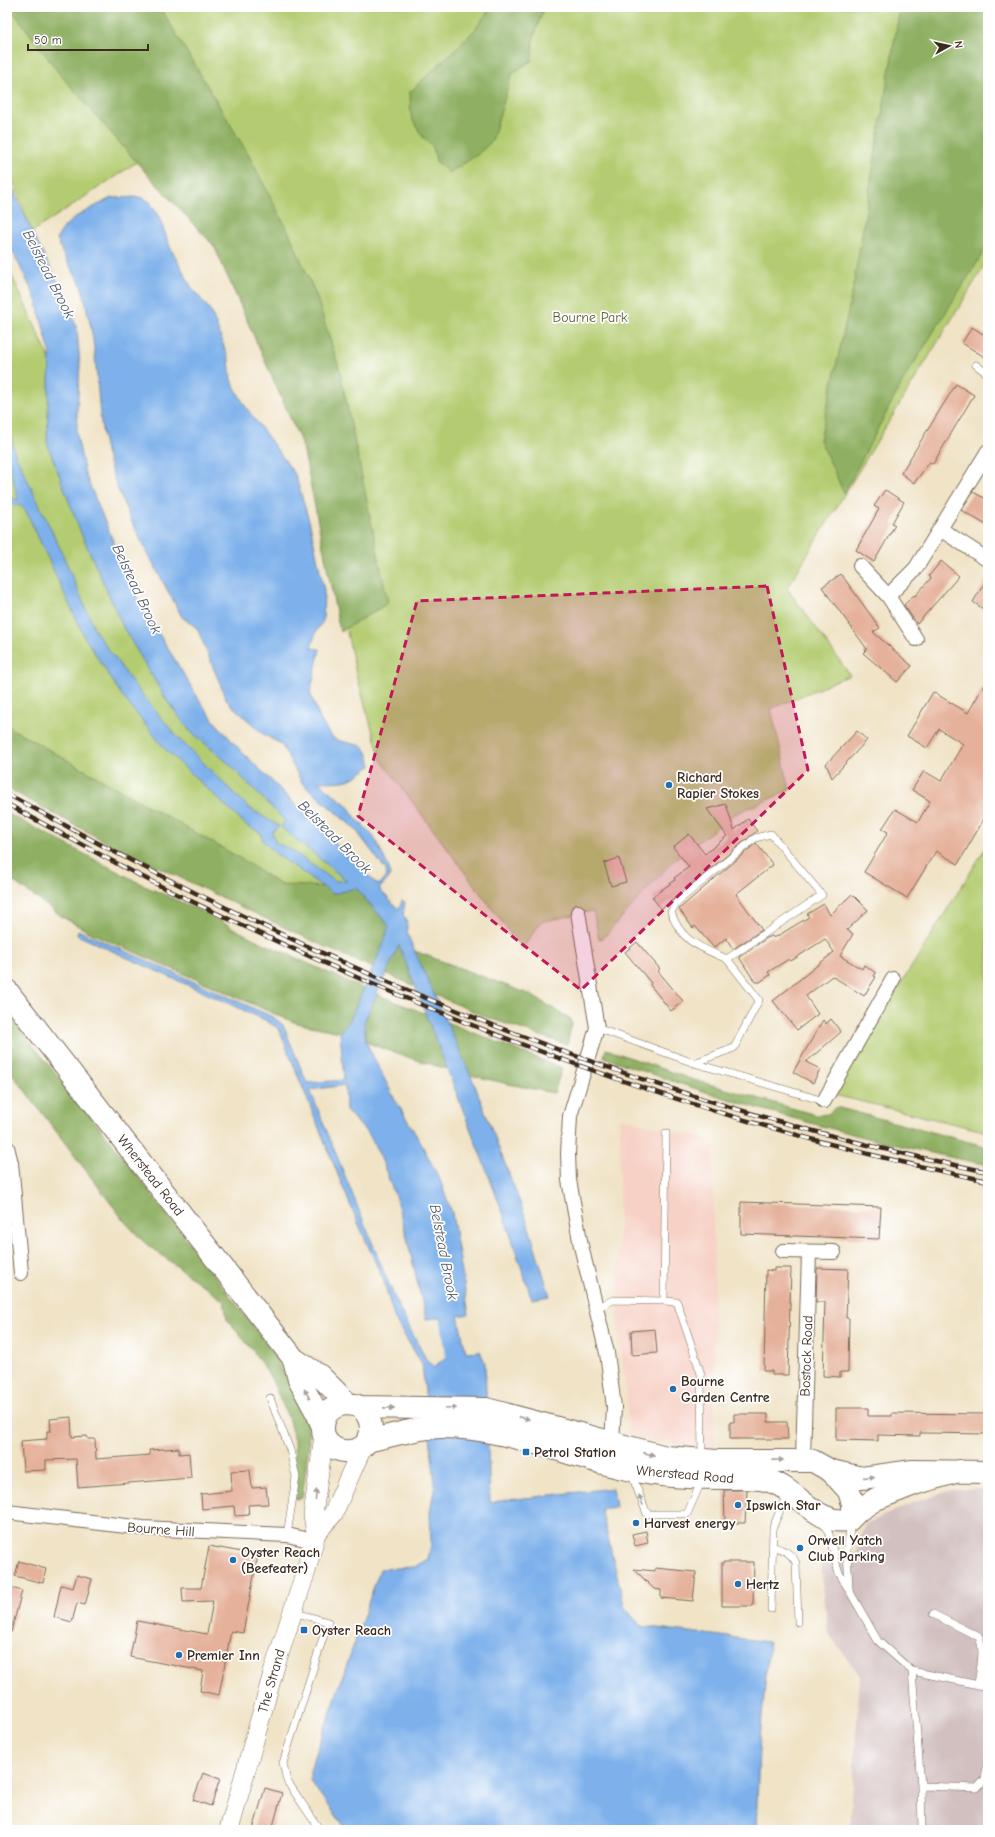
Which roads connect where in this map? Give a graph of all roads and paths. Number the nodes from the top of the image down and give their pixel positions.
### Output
1 (976, 365) dead end
2 (988, 374) edge
3 (988, 451) edge
4 (940, 529) junction
5 (988, 560) edge
6 (860, 566) dead end
7 (888, 596) junction
8 (916, 639) dead end
9 (578, 912) dead end
10 (727, 959) junction
11 (893, 979) dead end
12 (7, 991) edge
13 (597, 1028) junction
14 (694, 1063) junction
15 (824, 1101) joint
16 (666, 1133) dead end
17 (7, 1147) edge
18 (10, 1196) edge
19 (783, 1251) dead end
20 (809, 1252) junction
21 (834, 1252) dead end
22 (21, 1273) dead end
23 (664, 1301) junction
24 (597, 1308) junction
25 (294, 1359) junction
26 (270, 1398) dead end
27 (354, 1405) junction
28 (486, 1420) junction
29 (323, 1431) junction
30 (612, 1444) junction
31 (364, 1445) junction
32 (803, 1460) junction
33 (630, 1469) junction
34 (703, 1469) junction
35 (831, 1471) junction
36 (959, 1471) junction
37 (988, 1472) edge
38 (788, 1492) junction
39 (815, 1511) junction
40 (7, 1512) edge
41 (853, 1517) junction
42 (287, 1535) junction
43 (315, 1537) junction
44 (772, 1546) junction
45 (850, 1590) junction
46 (771, 1609) dead end
47 (292, 1612) junction
48 (933, 1614) dead end
49 (798, 1622) dead end
50 (912, 1671) junction
51 (978, 1684) junction
52 (988, 1687) edge
53 (988, 1759) edge
54 (921, 1786) junction
55 (229, 1830) edge
56 (320, 1830) edge
57 (922, 1830) edge

1 - 2 lane
3 - 4 street
4 - 5 street
4 - 7 street
6 - 7 street
7 - 8 street
9 - 13 street
10 - 10 lane
10 - 14 lane
11 - 15 street
12 - 25 main road, Wherstead Road
13 - 14 lane
13 - 24 street
14 - 15 lane
16 - 23 lane
17 - 18 street
18 - 22 street
19 - 20 street
20 - 21 street
20 - 32 street, Bostock Road
23 - 24 lane
23 - 34 lane
24 - 30 street
25 - 27 main road
29 -> 25 main road
26 - 42 lane
27 -> 28 main road, Wherstead Road
27 - 29 main road, Wherstead Road
27 - 31 main road
28 -> 30 main road, Wherstead Road
28 - 31 main road, Wherstead Road
28 - 33 main road, Wherstead Road
29 - 31 main road, Wherstead Road
43 -> 29 main road, The Strand
30 -> 34 main road, Wherstead Road
31 - 43 main road, The Strand
34 -> 32 main road, Wherstead Road
32 - 35 main road, Wherstead Road
33 - 34 main road, Wherstead Road
34 -> 33 lane
34 - 38 main road, Wherstead Road
35 -> 36 main road, Wherstead Road
35 - 41 main road, Wherstead Road
36 - 37 main road, Wherstead Road
36 - 41 main road, Wherstead Road
38 - 39 main road, Wherstead Road
38 - 44 lane
39 - 41 main road, Wherstead Road
39 - 45 lane
40 - 42 street, Bourne Hill
41 - 45 lane
42 - 43 street, Bourne Hill
43 - 47 main road, The Strand
44 - 46 lane
44 - 49 lane
45 - 50 lane
47 - 55 main road, The Strand
47 - 56 lane
48 - 51 lane
50 - 51 lane
50 - 54 lane
51 - 52 lane
53 - 54 lane
54 - 57 lane

